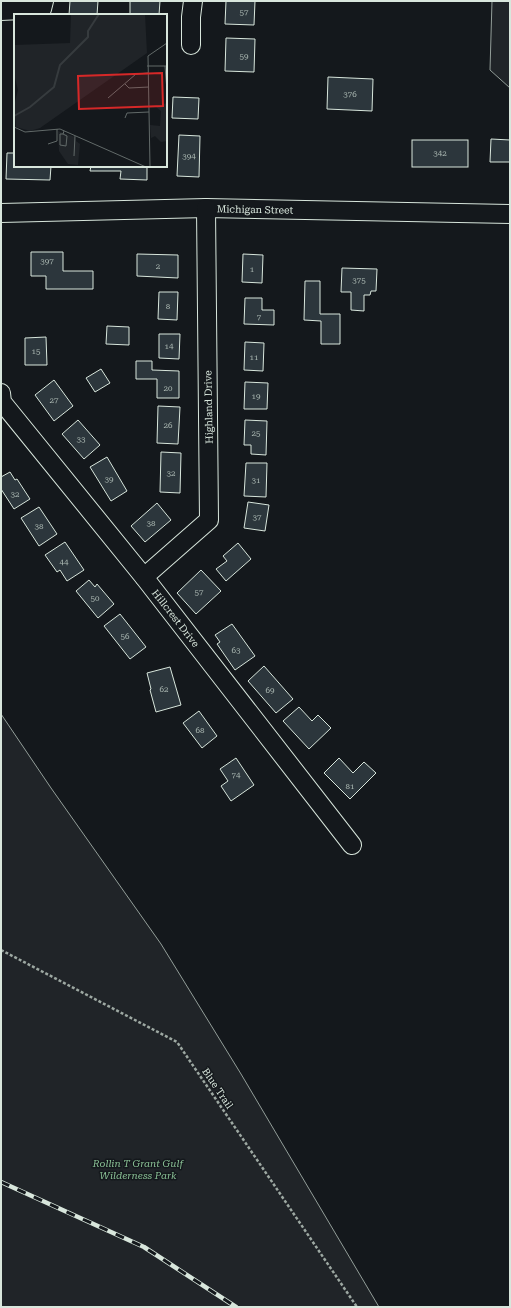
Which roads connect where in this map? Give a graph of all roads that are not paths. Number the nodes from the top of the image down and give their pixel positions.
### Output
1 (44, 1) edge
2 (193, 1) edge
3 (1, 11) edge
4 (191, 45) dead end
5 (206, 208) junction
6 (1, 213) edge
7 (510, 214) edge
8 (1, 393) edge
9 (144, 577) junction
10 (352, 845) dead end

1 - 3 street
2 - 4 street
5 - 6 street, Michigan Street
5 - 7 street, Michigan Street
5 - 9 street, Highland Drive
8 - 9 street, Hillcrest Drive
9 - 10 street, Hillcrest Drive

